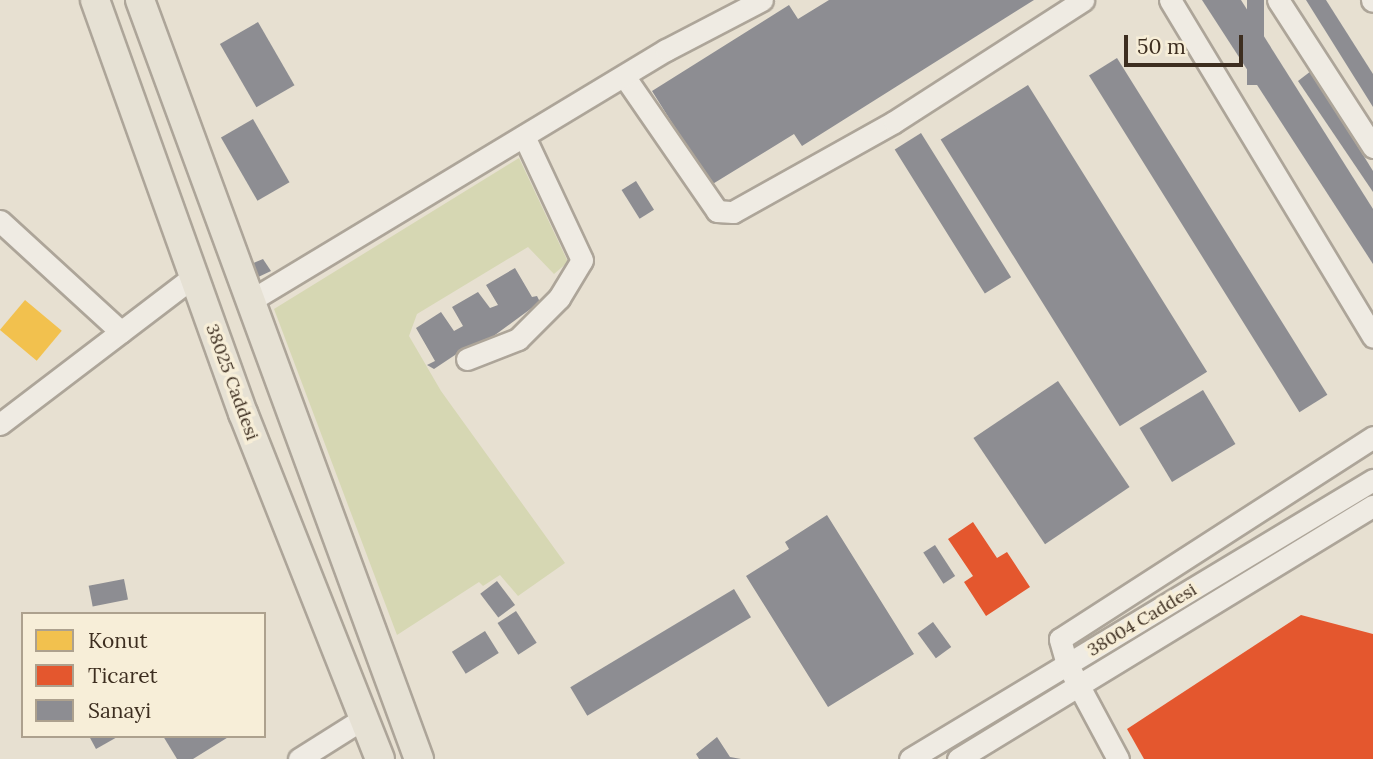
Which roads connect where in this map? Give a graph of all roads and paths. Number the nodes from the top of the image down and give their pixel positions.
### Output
1 (96, 0) edge
2 (140, 0) edge
3 (762, 0) edge
4 (1083, 0) edge
5 (1170, 0) edge
6 (1278, 0) edge
7 (624, 76) junction
8 (524, 136) junction
9 (1373, 147) edge
10 (0, 220) edge
11 (194, 276) junction
12 (248, 302) junction
13 (121, 332) junction
14 (1373, 337) edge
15 (467, 359) dead end
16 (0, 424) edge
17 (1373, 437) edge
18 (1373, 480) edge
19 (1373, 506) edge
20 (1067, 664) junction
21 (1080, 685) junction
22 (364, 718) junction
23 (299, 759) edge
24 (380, 759) edge
25 (419, 759) edge
26 (910, 759) edge
27 (958, 759) edge
28 (1118, 759) edge

1 - 11 main road, 38025 Caddesi
2 - 12 main road
3 - 7 street
4 - 7 street
5 - 14 street
6 - 9 street
7 - 8 street
8 - 12 street
8 - 15 street
10 - 13 street
11 - 13 street
11 - 22 main road, 38025 Caddesi
12 - 25 main road
13 - 16 street
17 - 20 street
18 - 20 street, 38004 Caddesi
19 - 21 street, 38004 Caddesi
20 - 21 street
20 - 26 street, 38004 Caddesi
21 - 27 street, 38004 Caddesi
21 - 28 street
22 - 23 street
22 - 24 main road, 38025 Caddesi

